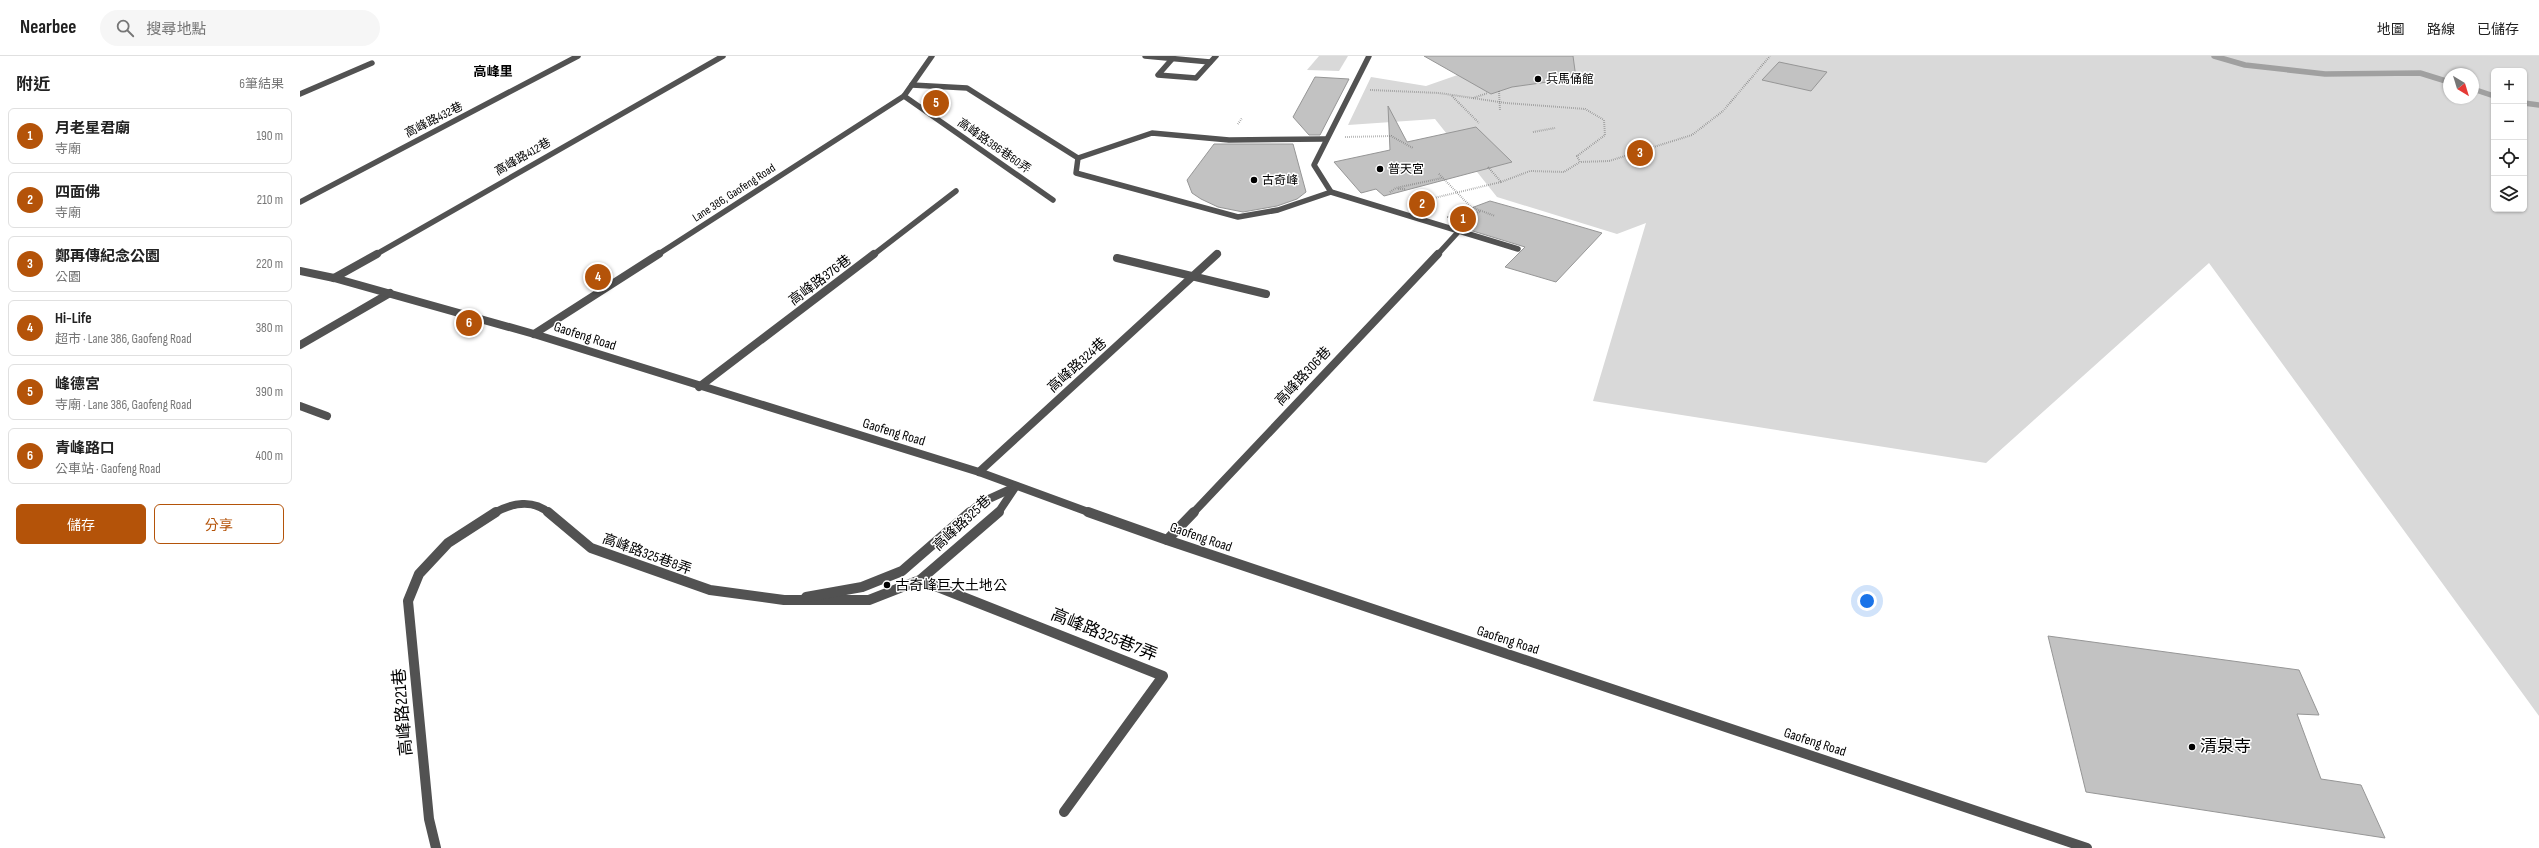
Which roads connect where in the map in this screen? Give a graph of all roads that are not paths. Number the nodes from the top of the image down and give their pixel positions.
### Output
1 (578, 56) edge
2 (723, 56) edge
3 (932, 56) edge
4 (1144, 56) edge
5 (1216, 56) edge
6 (1369, 56) edge
7 (1174, 58) junction
8 (1210, 62) junction
9 (372, 63) dead end
10 (912, 85) junction
11 (300, 94) edge
12 (904, 96) junction
13 (1325, 140) junction
14 (1078, 158) junction
15 (956, 191) dead end
16 (1331, 192) junction
17 (1053, 200) dead end
18 (300, 202) edge
19 (1459, 230) junction
20 (1518, 249) dead end
21 (1218, 253) dead end
22 (1117, 258) dead end
23 (300, 271) edge
24 (1193, 276) junction
25 (334, 278) junction
26 (390, 293) junction
27 (1266, 294) dead end
28 (534, 334) junction
29 (300, 345) edge
30 (699, 387) junction
31 (300, 406) edge
32 (327, 416) dead end
33 (979, 472) junction
34 (1016, 486) junction
35 (1167, 540) junction
36 (419, 574) joint
37 (920, 580) junction
38 (784, 600) junction
39 (1064, 812) dead end
40 (436, 848) edge
41 (2087, 848) edge

1 - 18 street, 高峰路432巷
2 - 25 street, 高峰路412巷
3 - 10 street, Lane 386, Gaofeng Road
4 - 7 street
5 - 8 street
6 - 13 street
7 - 8 street
7 - 8 street
9 - 11 street
10 - 12 street, Lane 386, Gaofeng Road
10 - 14 street
12 - 17 street, 高峰路386巷60弄
12 - 28 street, Lane 386, Gaofeng Road
13 - 14 street
13 - 16 street
14 - 16 street
15 - 30 street, 高峰路376巷
16 - 19 street
19 - 20 street
19 - 35 street, 高峰路306巷
21 - 24 street, 高峰路324巷
22 - 24 street
23 - 25 street, Gaofeng Road
24 - 27 street
24 - 33 street, 高峰路324巷
25 - 26 street, Gaofeng Road
26 - 28 street, Gaofeng Road
26 - 29 street
28 - 30 street, Gaofeng Road
30 - 33 street, Gaofeng Road
31 - 32 street
33 - 34 street, Gaofeng Road
34 - 35 street, Gaofeng Road
34 - 37 street, 高峰路325巷
34 - 38 street, 高峰路325巷
35 - 41 street, Gaofeng Road
36 - 38 street, 高峰路325巷8弄
36 - 40 street, 高峰路221巷
37 - 38 street, 高峰路325巷
37 - 39 street, 高峰路325巷7弄

